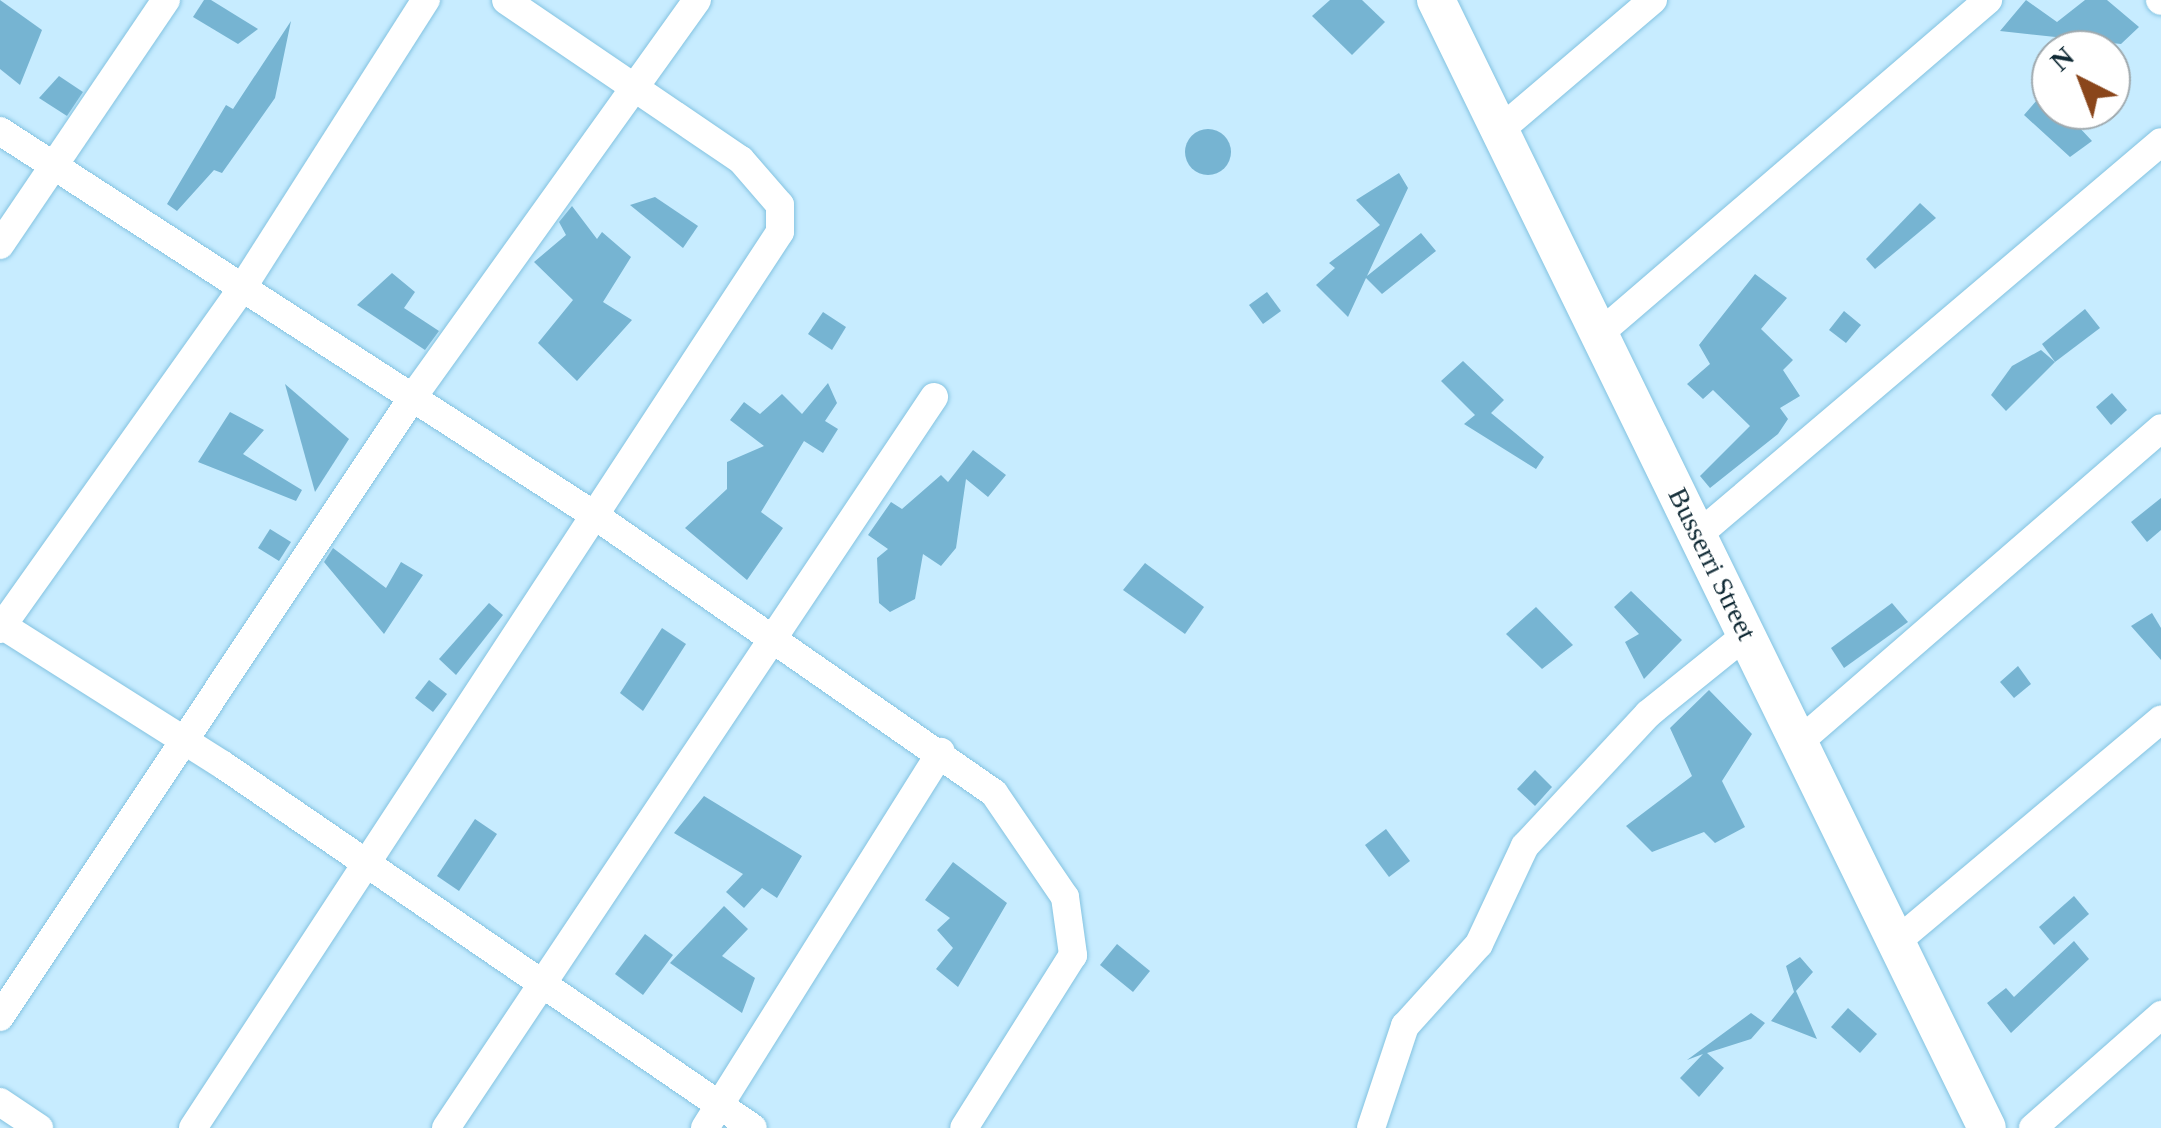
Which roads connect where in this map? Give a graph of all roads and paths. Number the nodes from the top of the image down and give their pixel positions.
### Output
1 (166, 0) edge
2 (426, 0) edge
3 (506, 0) edge
4 (697, 0) edge
5 (1436, 0) edge
6 (1653, 0) edge
7 (1988, 0) edge
8 (636, 84) junction
9 (1500, 130) junction
10 (0, 131) edge
11 (2161, 142) edge
12 (54, 167) junction
13 (0, 245) edge
14 (240, 293) junction
15 (1599, 334) junction
16 (934, 398) dead end
17 (410, 401) junction
18 (2161, 428) edge
19 (594, 515) junction
20 (1698, 536) junction
21 (1, 626) edge
22 (1746, 635) junction
23 (773, 638) junction
24 (2161, 720) edge
25 (181, 738) junction
26 (1799, 742) junction
27 (941, 752) junction
28 (365, 861) junction
29 (1896, 942) junction
30 (544, 982) junction
31 (2161, 1015) edge
32 (0, 1017) edge
33 (0, 1102) edge
34 (713, 1116) edge
35 (39, 1128) edge
36 (193, 1128) edge
37 (446, 1128) edge
38 (754, 1128) edge
39 (964, 1128) edge
40 (1372, 1128) edge
41 (1987, 1128) edge
42 (2033, 1128) edge

1 - 12 street
2 - 14 street
3 - 8 street
4 - 8 street
5 - 9 main road, Busserri Street
6 - 9 street
7 - 15 street
8 - 17 street
8 - 19 street
9 - 15 main road, Busserri Street
10 - 12 street
11 - 20 street
12 - 13 street
12 - 14 street
14 - 17 street
14 - 21 street
15 - 20 main road, Busserri Street
16 - 23 street
17 - 19 street
17 - 25 street
18 - 26 street
19 - 23 street
19 - 28 street
20 - 22 main road, Busserri Street
21 - 25 street
22 - 26 main road, Busserri Street
22 - 40 street
23 - 27 street
23 - 30 street
24 - 29 street
25 - 28 street
25 - 32 street
26 - 29 main road, Busserri Street
27 - 34 street
27 - 39 street
28 - 30 street
28 - 36 street
29 - 41 main road, Busserri Street
30 - 34 street
30 - 37 street
31 - 42 street
33 - 35 street
34 - 38 street

